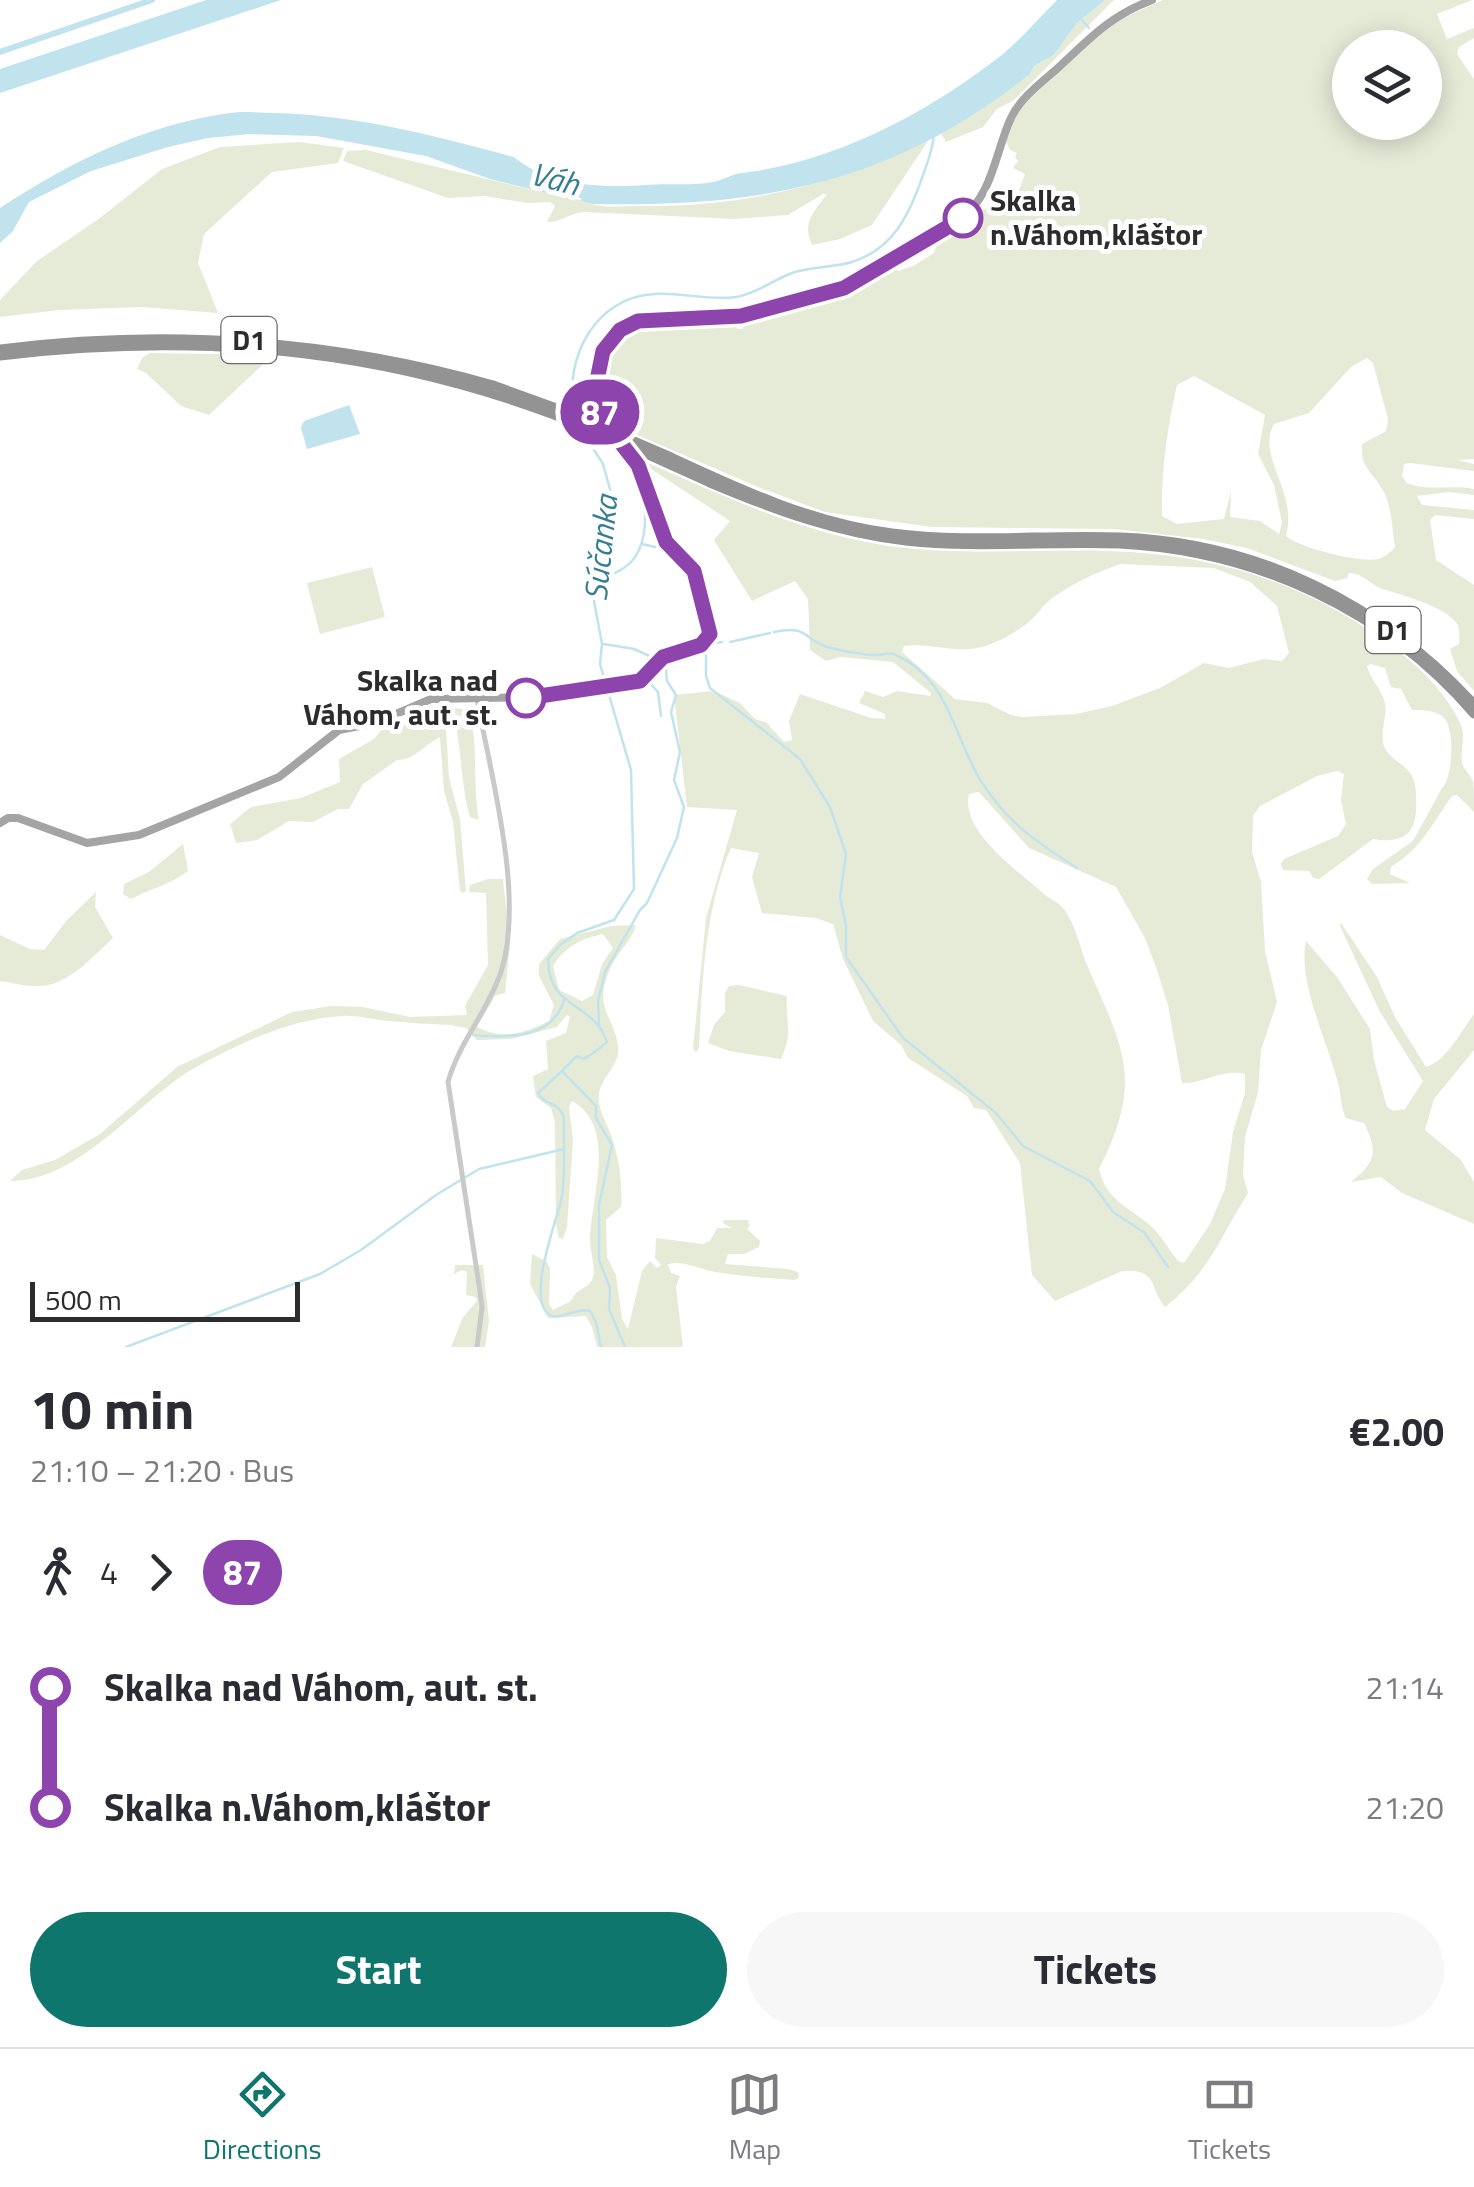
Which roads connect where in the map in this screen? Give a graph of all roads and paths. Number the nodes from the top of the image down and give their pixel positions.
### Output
1 (1152, 0) edge
2 (0, 352) edge
3 (492, 389) junction
4 (749, 496) junction
5 (807, 518) junction
6 (476, 699) junction
7 (1474, 704) edge
8 (1474, 714) edge
9 (0, 822) edge
10 (477, 1347) edge

1 - 6 main road
2 - 3 highway, D1
3 - 4 highway, D1, bridge
3 - 4 highway, D1, bridge
4 - 5 highway, D1
5 - 7 highway, D1
5 - 8 highway, D1
6 - 9 main road
6 - 10 street

